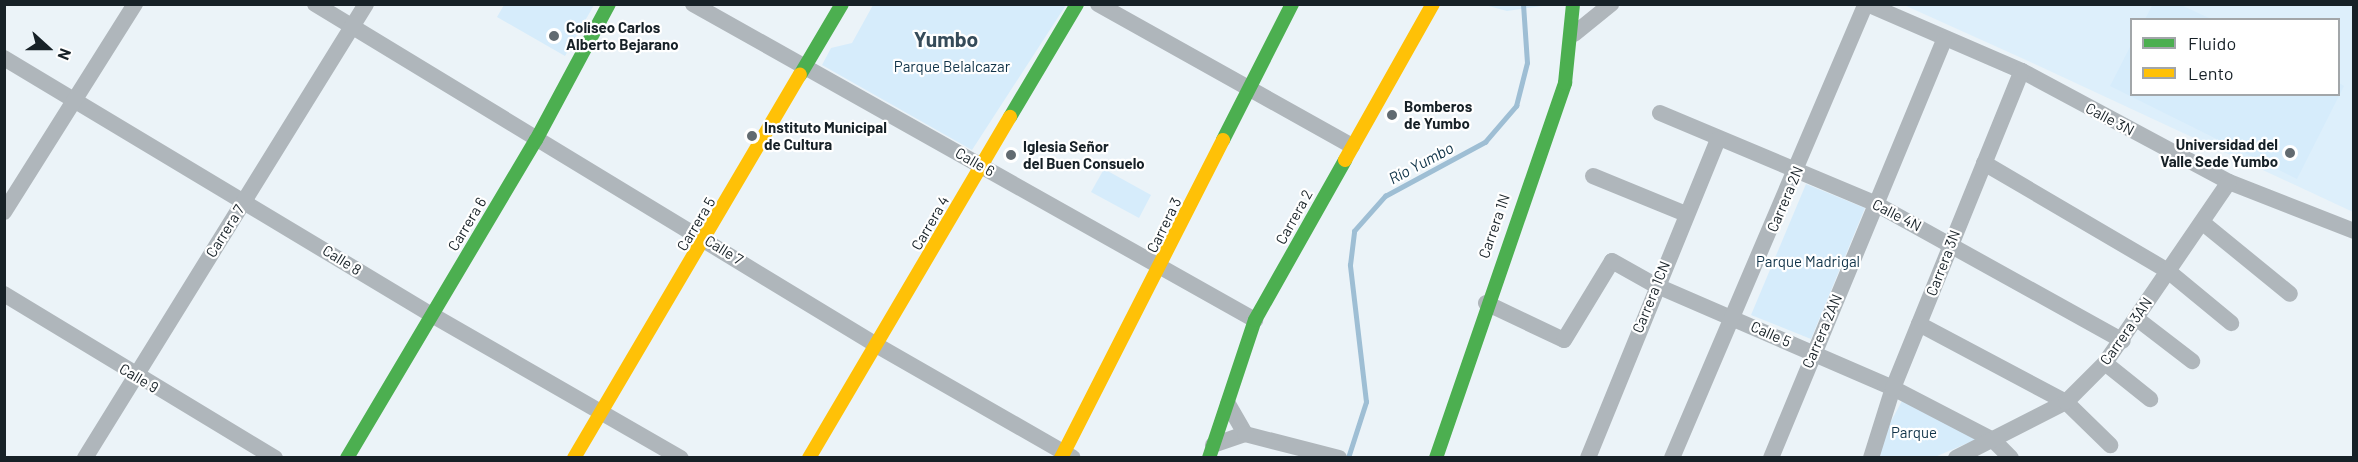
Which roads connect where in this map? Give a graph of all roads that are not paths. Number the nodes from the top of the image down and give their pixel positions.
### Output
1 (135, 4) edge
2 (315, 4) edge
3 (366, 4) edge
4 (609, 4) edge
5 (693, 4) edge
6 (842, 4) edge
7 (1077, 4) edge
8 (1098, 4) edge
9 (1292, 4) edge
10 (1433, 4) edge
11 (1573, 4) edge
12 (1611, 4) edge
13 (1866, 4) edge
14 (353, 26) junction
15 (1574, 34) junction
16 (1944, 39) junction
17 (4, 58) edge
18 (808, 66) junction
19 (2022, 71) junction
20 (1248, 88) junction
21 (75, 101) junction
22 (1660, 113) dead end
23 (1718, 139) junction
24 (536, 140) junction
25 (1352, 146) junction
26 (1984, 163) junction
27 (982, 166) junction
28 (1797, 170) junction
29 (1593, 176) dead end
30 (2229, 183) junction
31 (245, 199) junction
32 (1876, 204) junction
33 (4, 212) edge
34 (1686, 214) junction
35 (2203, 223) junction
36 (2354, 231) edge
37 (707, 239) junction
38 (1951, 242) junction
39 (1161, 271) junction
40 (2168, 271) junction
41 (1655, 285) junction
42 (4, 294) edge
43 (2290, 294) dead end
44 (1486, 303) junction
45 (432, 315) junction
46 (1733, 318) junction
47 (2136, 318) junction
48 (1255, 320) junction
49 (2231, 323) dead end
50 (1919, 324) junction
51 (2122, 340) junction
52 (878, 346) junction
53 (1812, 353) junction
54 (2192, 361) dead end
55 (2105, 363) junction
56 (135, 376) junction
57 (1893, 388) junction
58 (2150, 399) dead end
59 (2066, 402) junction
60 (1228, 404) junction
61 (602, 408) junction
62 (1245, 434) junction
63 (1993, 440) junction
64 (2110, 445) dead end
65 (1211, 451) edge
66 (1066, 456) edge
67 (1332, 456) edge
68 (85, 458) edge
69 (275, 458) edge
70 (347, 458) edge
71 (574, 458) edge
72 (681, 458) edge
73 (809, 458) edge
74 (1436, 458) edge
75 (1588, 458) edge
76 (1672, 458) edge
77 (1771, 458) edge
78 (1871, 458) edge
79 (1956, 458) edge
80 (2011, 458) edge

1 - 21 street
2 - 14 street, Calle 7
3 - 14 street, Carrera 7
4 - 24 street, Carrera 6
5 - 18 street, Calle 6
6 - 18 street, Carrera 5
7 - 27 street, Carrera 4
8 - 20 street
9 - 20 street, Carrera 3
10 - 25 street, Carrera 2
11 - 15 street, Carrera 1N
12 - 15 street
13 - 16 street, Calle 3N
13 - 28 street, Carrera 2N
14 - 24 street, Calle 7
14 - 31 street, Carrera 7
15 - 44 street, Carrera 1N
16 - 19 street, Calle 3N
16 - 32 street, Carrera 2AN
17 - 21 street, Calle 8
18 - 27 street, Calle 6
18 - 37 street, Carrera 5
19 - 26 street, Carrera 3N
19 - 30 street, Calle 3N
20 - 25 street
20 - 39 street, Carrera 3
21 - 31 street, Calle 8
21 - 33 street
22 - 23 street, Calle 4N
23 - 28 street, Calle 4N
23 - 34 street, Carrera 1CN
24 - 37 street, Calle 7
24 - 45 street, Carrera 6
25 - 48 street, Carrera 2
26 - 38 street, Carrera 3N
26 - 40 street
27 - 39 street, Calle 6
27 - 52 street, Carrera 4
28 - 32 street, Calle 4N
28 - 46 street, Carrera 2N
29 - 34 street
30 - 35 street, Carrera 3AN
30 - 36 street, Calle 3N
31 - 45 street, Calle 8
31 - 56 street, Carrera 7
32 - 38 street, Calle 4N
32 - 53 street, Carrera 2AN
34 - 41 street, Carrera 1CN
35 - 40 street, Carrera 3AN
35 - 43 street
37 - 52 street, Calle 7
37 - 61 street, Carrera 5
38 - 50 street, Carrera 3N
38 - 51 street, Calle 4N
39 - 48 street, Calle 6
39 - 66 street, Carrera 3
40 - 47 street, Carrera 3AN
40 - 49 street
41 - 44 street, Calle 5
41 - 46 street, Calle 5
41 - 75 street, Carrera 1CN
42 - 56 street, Calle 9
44 - 74 street, Carrera 1N
45 - 61 street, Calle 8
45 - 70 street, Carrera 6
46 - 53 street, Calle 5
46 - 76 street, Carrera 2N
47 - 51 street, Carrera 3AN
47 - 54 street
48 - 60 street, Carrera 2
50 - 57 street, Carrera 3N
50 - 59 street
51 - 55 street, Carrera 3AN
52 - 66 street, Calle 7
52 - 73 street, Carrera 4
53 - 57 street, Calle 5
53 - 77 street, Carrera 2AN
55 - 58 street
55 - 59 street, Carrera 3AN
56 - 68 street, Carrera 7
56 - 69 street, Calle 9
57 - 63 street, Calle 5
57 - 78 street, Carrera 3N
59 - 63 street, Carrera 3AN
59 - 64 street
60 - 62 street
60 - 65 street, Carrera 2
61 - 71 street, Carrera 5
61 - 72 street, Calle 8
62 - 65 street
62 - 67 street
63 - 79 street, Carrera 3AN
63 - 80 street, Calle 5

